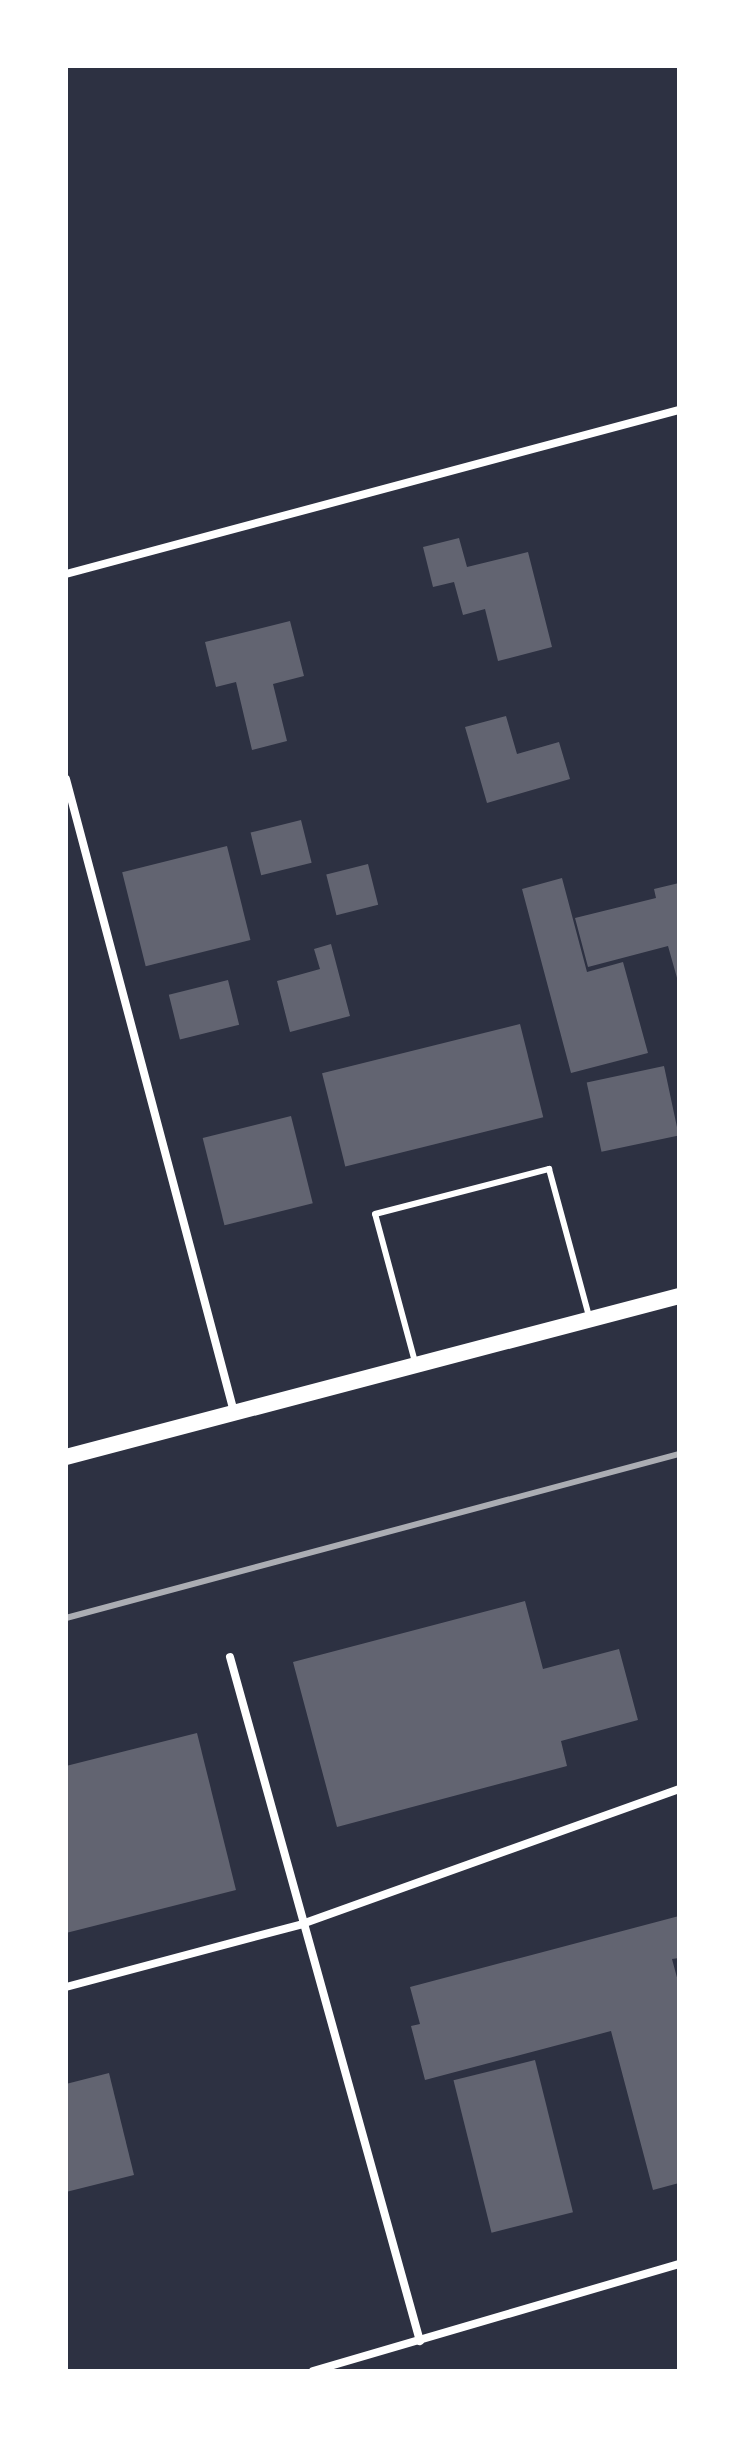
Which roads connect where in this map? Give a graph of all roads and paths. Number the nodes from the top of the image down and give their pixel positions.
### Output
1 (679, 410) edge
2 (66, 574) edge
3 (66, 779) edge
4 (679, 1296) edge
5 (590, 1319) junction
6 (416, 1365) junction
7 (235, 1413) junction
8 (66, 1457) edge
9 (230, 1657) dead end
10 (679, 1789) edge
11 (302, 1924) junction
12 (66, 1987) edge
13 (679, 2264) edge
14 (420, 2341) junction
15 (313, 2371) edge

1 - 2 street
3 - 7 street
4 - 5 main road
5 - 6 main road
5 - 6 lane
6 - 7 main road
7 - 8 main road
9 - 11 street
10 - 11 street
11 - 12 street
11 - 14 street
13 - 14 street
14 - 15 street

